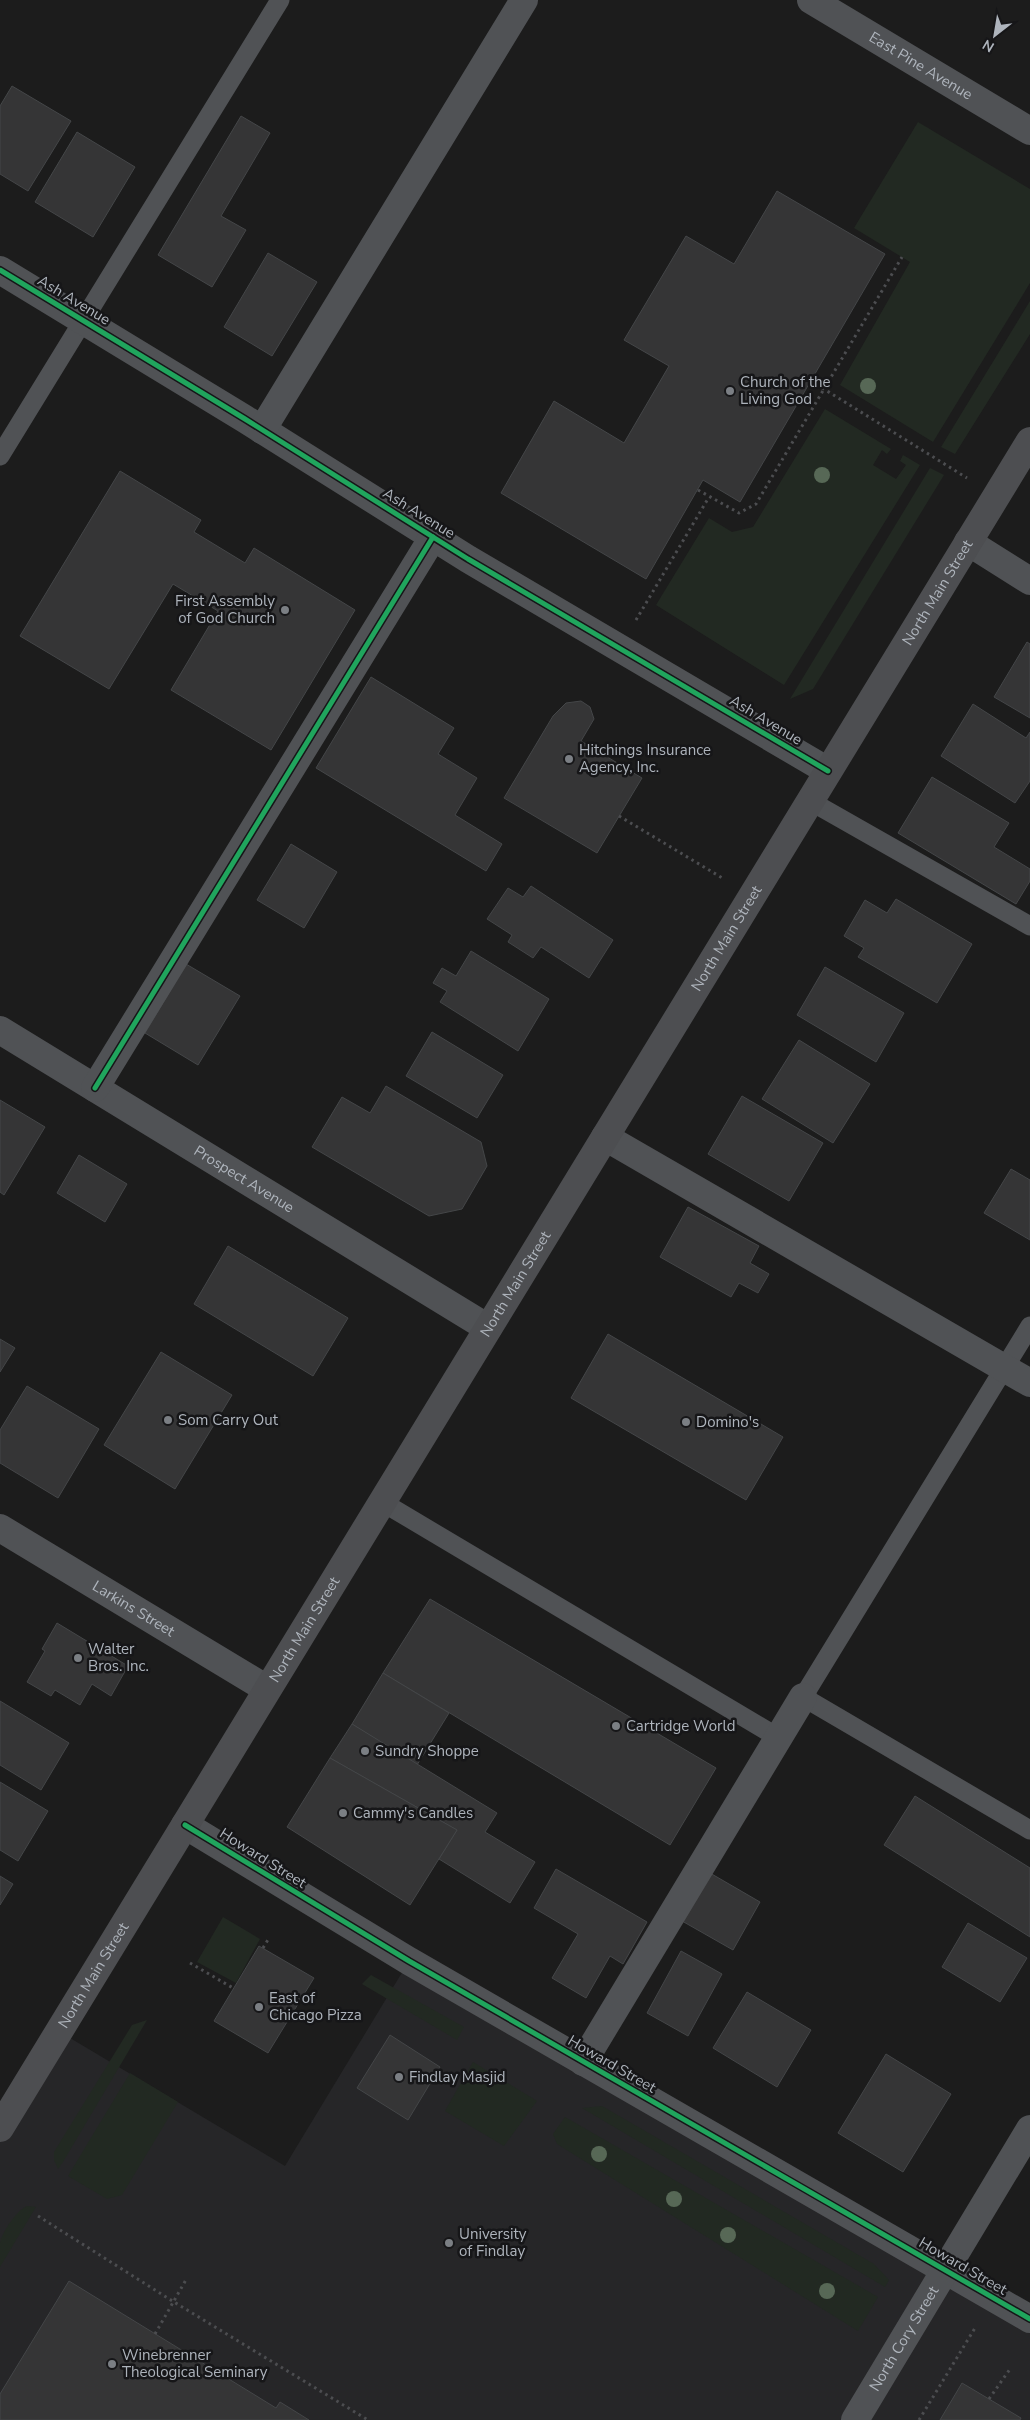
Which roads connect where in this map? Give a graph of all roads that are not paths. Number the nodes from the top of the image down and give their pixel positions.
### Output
1 (280, 0) edge
2 (524, 0) edge
3 (811, 0) edge
4 (1030, 131) edge
5 (0, 270) edge
6 (84, 321) junction
7 (262, 430) junction
8 (1030, 441) edge
9 (0, 456) edge
10 (433, 537) junction
11 (968, 542) junction
12 (1030, 581) edge
13 (828, 771) junction
14 (810, 801) junction
15 (1030, 926) edge
16 (0, 1030) edge
17 (95, 1088) junction
18 (605, 1137) junction
19 (1030, 1326) edge
20 (488, 1328) junction
21 (1004, 1368) junction
22 (1030, 1383) edge
23 (382, 1502) junction
24 (0, 1528) edge
25 (267, 1689) junction
26 (803, 1697) junction
27 (779, 1738) junction
28 (185, 1825) junction
29 (1030, 1830) edge
30 (583, 2062) junction
31 (0, 2128) edge
32 (1030, 2129) edge
33 (944, 2269) junction
34 (1030, 2319) edge
35 (855, 2420) edge

1 - 6 lane
2 - 7 street
3 - 4 street, East Pine Avenue
5 - 6 street, Ash Avenue
6 - 7 street, Ash Avenue
6 - 9 lane
7 - 10 street, Ash Avenue
8 - 11 main road, North Main Street
10 - 13 street, Ash Avenue
10 - 17 street
11 - 12 street
11 - 13 main road, North Main Street
13 - 14 main road, North Main Street
14 - 15 lane
14 - 18 main road, North Main Street
16 - 17 street, Prospect Avenue
17 - 20 street, Prospect Avenue
18 - 20 main road, North Main Street
18 - 21 street
19 - 21 lane
20 - 23 main road, North Main Street
21 - 22 street
21 - 26 lane
23 - 25 main road, North Main Street
23 - 27 lane
24 - 25 street, Larkins Street
25 - 28 main road, North Main Street
26 - 27 street
26 - 29 lane
27 - 30 street
28 - 30 street, Howard Street
28 - 31 main road, North Main Street
30 - 33 street, Howard Street
32 - 33 street, North Cory Street
33 - 34 street, Howard Street
33 - 35 street, North Cory Street

